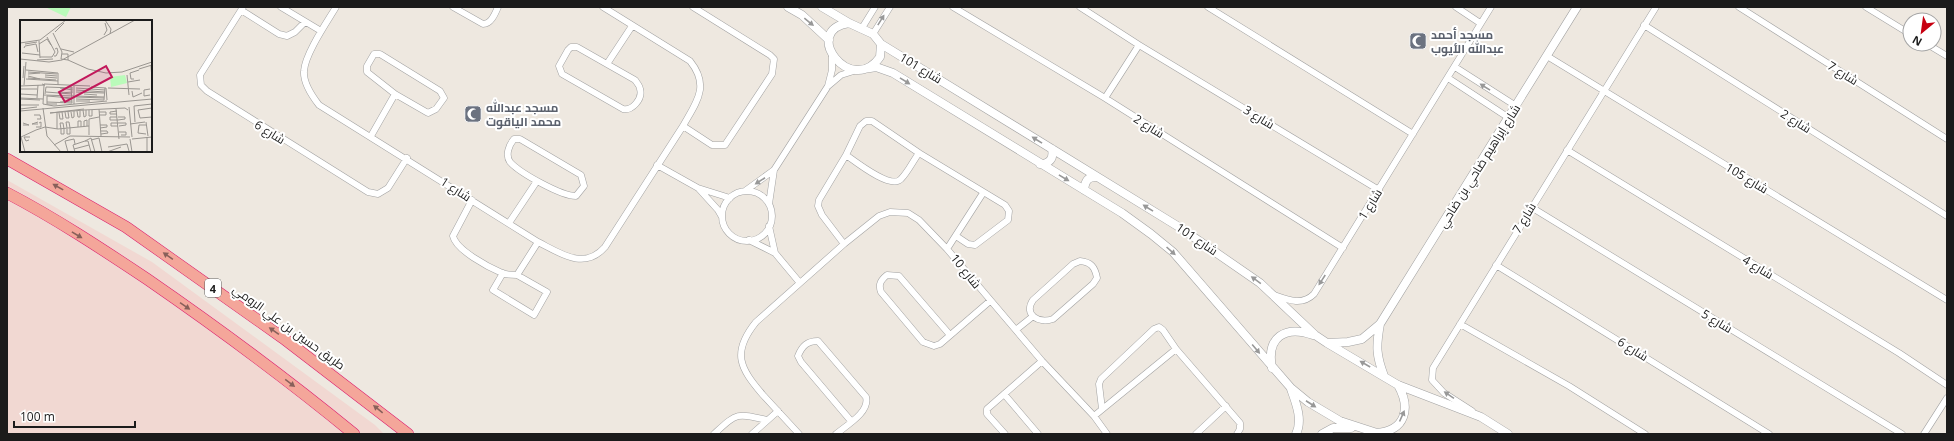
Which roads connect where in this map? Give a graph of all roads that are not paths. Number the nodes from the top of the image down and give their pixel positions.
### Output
1 (282, 7) edge
2 (336, 7) edge
3 (453, 7) edge
4 (498, 7) edge
5 (603, 7) edge
6 (693, 7) edge
7 (788, 7) edge
8 (822, 7) edge
9 (876, 7) edge
10 (890, 7) edge
11 (953, 7) edge
12 (1080, 7) edge
13 (1208, 7) edge
14 (1456, 7) edge
15 (1491, 7) edge
16 (1578, 7) edge
17 (1656, 7) edge
18 (1739, 7) edge
19 (1866, 7) edge
20 (242, 8) edge
21 (305, 22) junction
22 (849, 23) junction
23 (1480, 23) junction
24 (1644, 25) junction
25 (632, 26) junction
26 (862, 28) junction
27 (1902, 29) edge
28 (321, 31) junction
29 (873, 34) junction
30 (828, 40) junction
31 (880, 44) junction
32 (1139, 45) junction
33 (832, 56) junction
34 (1547, 56) junction
35 (607, 64) junction
36 (870, 68) junction
37 (1454, 68) junction
38 (857, 70) junction
39 (1448, 78) junction
40 (828, 86) junction
41 (1603, 91) junction
42 (395, 94) junction
43 (1105, 98) junction
44 (1516, 106) junction
45 (1509, 118) junction
46 (683, 126) junction
47 (1413, 134) junction
48 (371, 136) junction
49 (1947, 139) edge
50 (1052, 149) junction
51 (1567, 150) junction
52 (919, 153) junction
53 (846, 155) junction
54 (407, 158) junction
55 (7, 159) edge
56 (1040, 164) junction
57 (657, 165) junction
58 (774, 170) junction
59 (1097, 177) junction
60 (537, 182) junction
61 (698, 188) junction
62 (1084, 190) junction
63 (1379, 190) junction
64 (745, 191) junction
65 (7, 193) edge
66 (983, 193) junction
67 (730, 198) junction
68 (472, 200) junction
69 (769, 204) junction
70 (1531, 208) junction
71 (1947, 216) edge
72 (722, 218) junction
73 (510, 223) junction
74 (770, 226) junction
75 (956, 236) junction
76 (748, 240) junction
77 (538, 242) junction
78 (844, 244) junction
79 (1343, 248) junction
80 (947, 249) junction
81 (775, 253) junction
82 (1496, 265) junction
83 (503, 273) junction
84 (517, 275) junction
85 (800, 283) junction
86 (1274, 295) junction
87 (1947, 300) edge
88 (990, 301) junction
89 (1032, 317) junction
90 (1380, 324) junction
91 (1460, 324) junction
92 (1017, 329) junction
93 (950, 334) junction
94 (1315, 335) junction
95 (1327, 343) junction
96 (1176, 349) junction
97 (1042, 360) junction
98 (1272, 368) junction
99 (1384, 376) junction
100 (1398, 385) junction
101 (1947, 385) edge
102 (1291, 388) junction
103 (1004, 394) junction
104 (1947, 398) edge
105 (1226, 406) junction
106 (1102, 409) junction
107 (778, 411) junction
108 (1094, 416) junction
109 (1481, 417) junction
110 (766, 420) junction
111 (851, 421) junction
112 (1357, 428) junction
113 (1378, 433) edge
114 (354, 434) edge
115 (408, 434) edge
116 (714, 434) edge
117 (752, 434) edge
118 (799, 434) edge
119 (836, 434) edge
120 (1005, 434) edge
121 (1038, 434) edge
122 (1107, 434) edge
123 (1196, 434) edge
124 (1237, 434) edge
125 (1296, 434) edge
126 (1322, 434) edge
127 (1508, 434) edge
128 (1645, 434) edge
129 (1769, 434) edge
130 (1902, 434) edge
131 (1924, 434) edge

1 - 21 street
2 - 28 street, شارع 1
3 - 4 street
5 - 25 street, شارع 1
6 - 46 street
7 -> 30 street
8 - 22 street
9 - 26 street
29 -> 10 street
11 - 43 street, شارع 2
12 - 32 street, شارع 3
13 - 47 street
14 - 23 street
15 - 23 street, شارع 1
16 - 34 street, شارع إبراهيم ضاحي بن ضاحي
17 - 24 street, شارع 7
18 - 49 street, شارع 7
19 - 27 street
20 - 21 street, شارع 6
20 - 54 street, شارع 6
21 - 28 street
22 - 26 street
22 - 30 street
23 - 37 street, شارع 1
24 - 41 street, شارع 7
24 - 71 street, شارع 2
25 - 35 street
25 - 46 street, شارع 1
26 - 29 street
28 - 48 street, شارع 1
29 - 31 street
30 - 33 street
31 - 36 street
50 -> 31 street, شارع 101
32 - 43 street
32 - 63 street, شارع 3
33 - 38 street
33 - 40 street
34 - 41 street, شارع 105
34 - 44 street, شارع إبراهيم ضاحي بن ضاحي
35 - 35 street
36 - 38 street
36 -> 56 street, شارع 101
37 - 39 street, شارع 1
44 -> 37 street
38 - 40 street
39 - 45 street
39 - 47 street, شارع 1
40 - 58 street
41 - 51 street, شارع 7
41 - 87 street, شارع 105
42 - 42 street
42 - 48 street
43 - 79 street, شارع 2
44 - 45 street, شارع إبراهيم ضاحي بن ضاحي
45 - 90 street, شارع إبراهيم ضاحي بن ضاحي
46 - 57 street, شارع 1
47 - 63 street, شارع 1
48 - 54 street, شارع 1
50 - 56 street
50 - 59 street, شارع 101
51 - 70 street, شارع 7
51 - 101 street, شارع 4
52 - 53 street
52 - 53 street
52 - 66 street
53 - 78 street
54 - 68 street, شارع 1
115 -> 55 highway, طريق حسين بن علي الرومي / 4
56 -> 62 street, شارع 101
57 - 61 street
57 - 77 street, شارع 1
58 -> 64 street
58 - 69 street
59 - 62 street
86 -> 59 street, شارع 101
60 - 60 street
60 - 73 street
61 - 67 street
61 - 72 street
62 -> 98 street, شارع 101
63 - 79 street, شارع 1
64 - 67 street
64 - 69 street
65 -> 114 highway
66 - 75 street
66 - 75 street
67 - 72 street
68 - 73 street, شارع 1
68 - 83 street
69 - 74 street
70 - 82 street, شارع 7
70 - 130 street, شارع 5
72 - 76 street
73 - 77 street, شارع 1
74 - 76 street
74 - 81 street
75 - 80 street
76 - 81 street
77 - 84 street
78 - 80 street, شارع 10
78 - 85 street, شارع 10
79 -> 86 street, شارع 1
80 - 88 street, شارع 10
81 - 85 street
82 - 91 street, شارع 7
82 - 129 street, شارع 6
83 - 84 street
83 - 84 street
85 - 107 street, شارع 10
86 - 94 street, شارع 101
88 - 92 street, شارع 10
88 - 93 street
89 - 89 street
89 - 92 street
90 - 95 street, شارع إبراهيم ضاحي بن ضاحي
90 - 99 street, شارع إبراهيم ضاحي بن ضاحي
109 -> 91 street, شارع 7
91 - 128 street
92 - 97 street, شارع 10
93 - 93 street
94 - 95 street, شارع 101
94 - 98 street
99 -> 95 street, شارع 101
96 - 105 street
96 - 106 street
96 - 106 street
97 - 103 street
97 - 108 street, شارع 10
98 - 102 street, شارع 101
99 - 100 street, شارع 101
100 - 109 street, شارع 101
113 -> 100 street
102 -> 112 street, شارع 101
102 - 125 street
103 - 120 street
103 - 121 street
104 - 131 street
105 - 123 street
105 - 124 street
106 - 108 street
107 - 110 street
107 - 118 street, شارع 10
108 - 122 street, شارع 10
109 - 127 street, شارع 101
110 - 116 street
110 - 117 street
111 - 111 street
111 - 119 street
112 - 113 street, شارع 101
112 - 126 street

